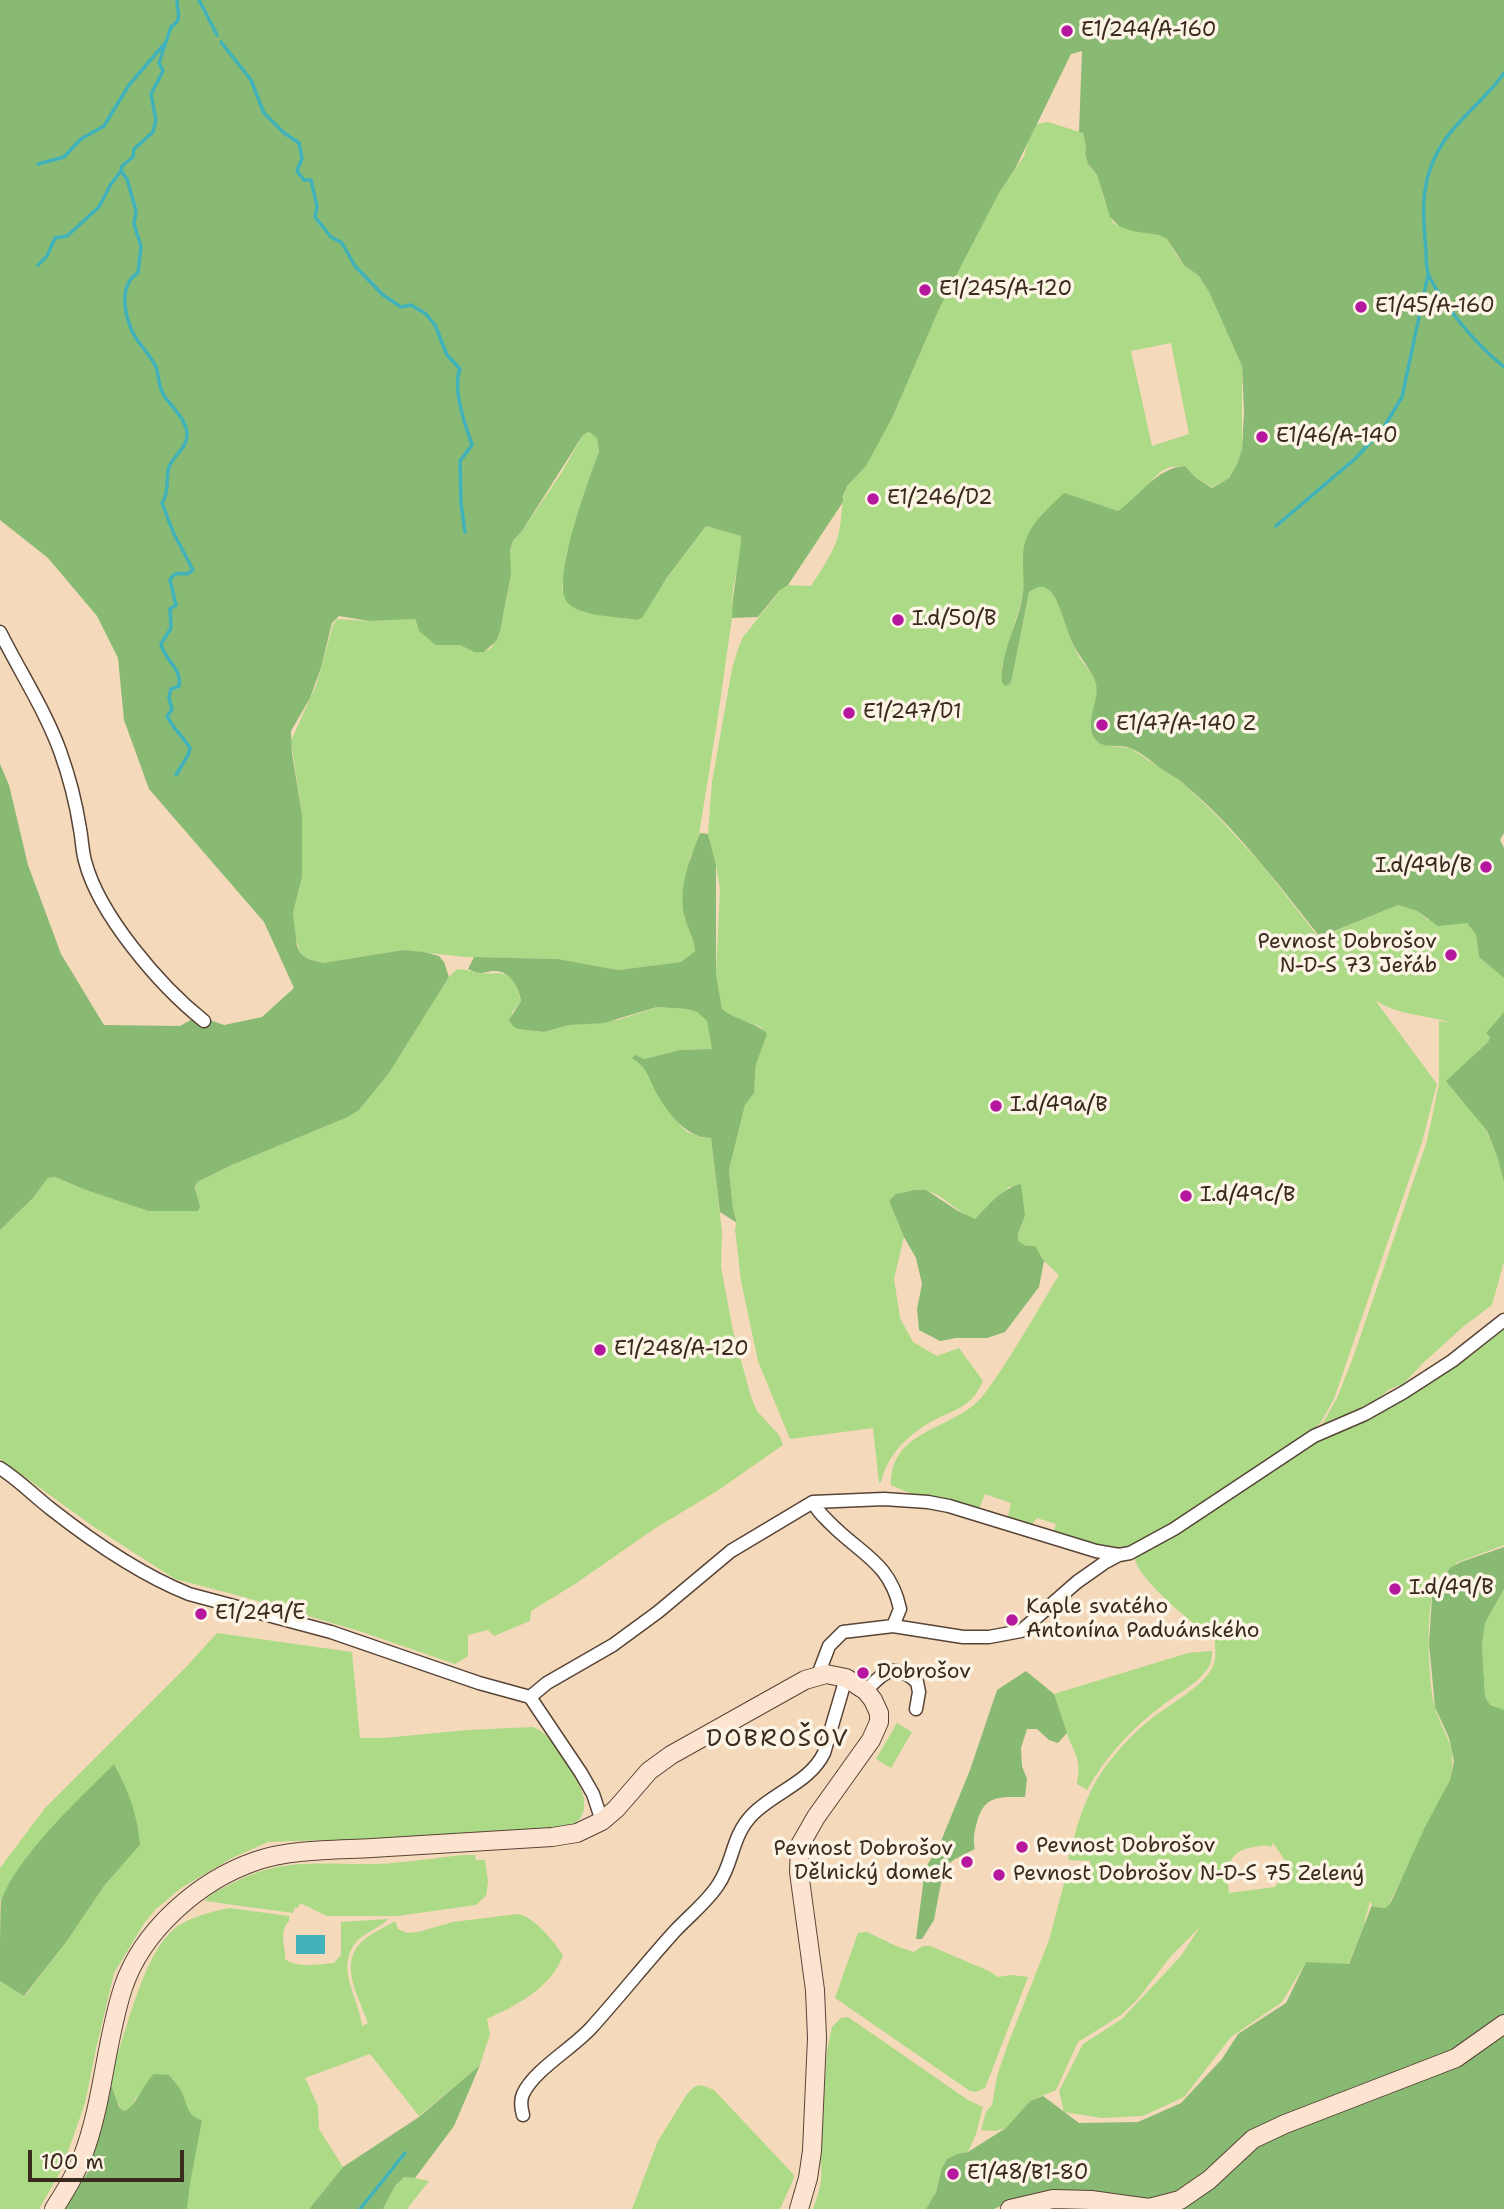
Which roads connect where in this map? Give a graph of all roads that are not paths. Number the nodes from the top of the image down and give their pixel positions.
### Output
1 (0, 632) edge
2 (204, 1021) dead end
3 (1504, 1320) edge
4 (0, 1468) edge
5 (813, 1502) junction
6 (1119, 1555) junction
7 (900, 1609) junction
8 (893, 1626) junction
9 (918, 1629) junction
10 (818, 1675) junction
11 (846, 1678) junction
12 (866, 1690) junction
13 (530, 1698) junction
14 (916, 1709) dead end
15 (602, 1821) junction
16 (1504, 2024) edge
17 (523, 2115) dead end
18 (54, 2209) edge
19 (799, 2209) edge
20 (1010, 2209) edge

1 - 2 street
3 - 6 street
4 - 13 street
5 - 6 street
5 - 7 street
5 - 13 street
6 - 9 street
7 - 8 street
7 - 9 street
8 - 9 street
8 - 10 street
10 - 11 street
10 - 15 street
11 - 12 street
11 - 17 street
12 - 14 street
12 - 19 street
13 - 15 street
15 - 18 street
16 - 20 street

